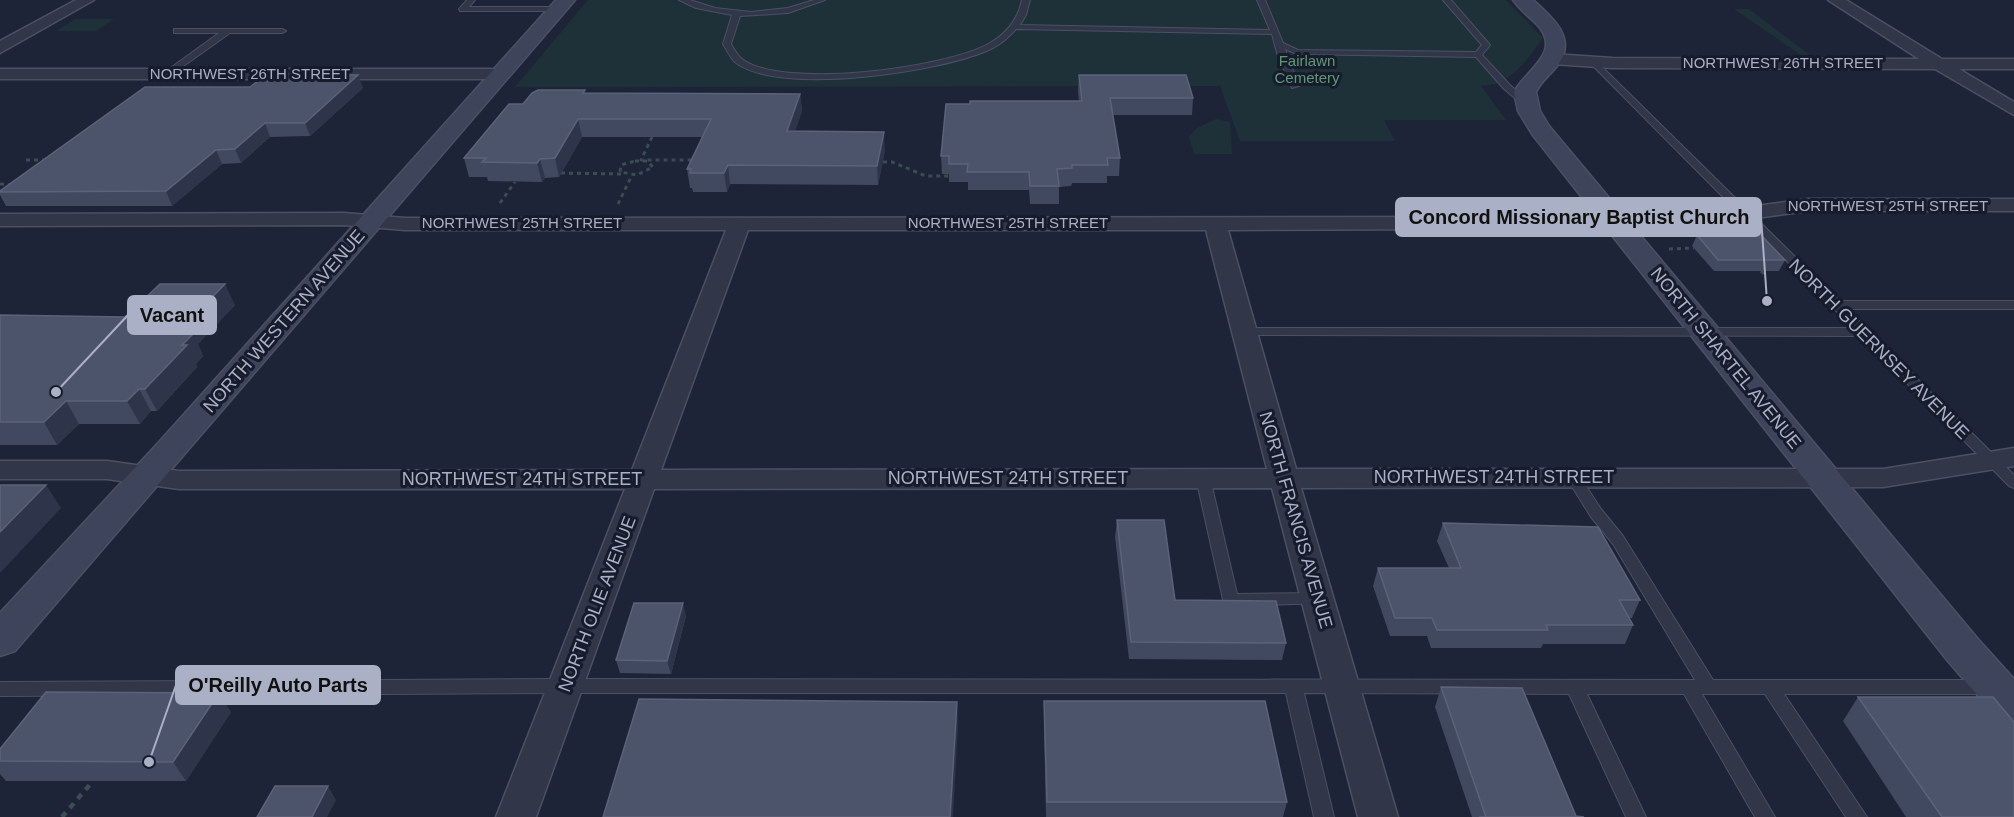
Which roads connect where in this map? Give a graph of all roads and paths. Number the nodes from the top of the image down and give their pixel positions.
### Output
1 (87, 0) edge
2 (471, 0) edge
3 (683, 0) edge
4 (821, 0) edge
5 (1026, 0) edge
6 (1261, 0) edge
7 (1447, 0) edge
8 (1522, 0) edge
9 (1835, 0) edge
10 (562, 4) edge
11 (736, 15) junction
12 (1015, 27) junction
13 (177, 31) dead end
14 (228, 31) junction
15 (282, 31) dead end
16 (1274, 32) junction
17 (1280, 44) junction
18 (0, 48) edge
19 (1478, 55) junction
20 (1552, 59) junction
21 (1593, 62) junction
22 (1939, 64) junction
23 (2014, 64) edge
24 (0, 74) edge
25 (168, 74) junction
26 (501, 74) junction
27 (1295, 86) dead end
28 (1525, 102) junction
29 (2014, 110) edge
30 (652, 137) edge
31 (26, 160) dead end
32 (48, 160) edge
33 (641, 160) junction
34 (703, 160) edge
35 (883, 162) edge
36 (561, 173) edge
37 (623, 174) junction
38 (633, 175) junction
39 (950, 176) edge
40 (0, 184) edge
41 (15, 185) edge
42 (2014, 205) edge
43 (1743, 214) junction
44 (0, 220) edge
45 (371, 221) junction
46 (609, 223) junction
47 (740, 223) junction
48 (1215, 223) junction
49 (1616, 223) junction
50 (1694, 248) dead end
51 (1683, 249) dead end
52 (1835, 305) junction
53 (2014, 305) edge
54 (1704, 331) junction
55 (1243, 332) junction
56 (1862, 332) junction
57 (2003, 458) edge
58 (0, 470) edge
59 (148, 476) junction
60 (1822, 476) junction
61 (1573, 477) junction
62 (1203, 478) junction
63 (1286, 478) junction
64 (646, 479) junction
65 (2014, 483) edge
66 (1319, 599) junction
67 (0, 640) edge
68 (566, 686) junction
69 (1575, 687) junction
70 (1689, 687) junction
71 (1708, 687) junction
72 (1770, 687) junction
73 (1294, 688) junction
74 (1343, 688) junction
75 (0, 689) edge
76 (2008, 694) edge
77 (93, 781) edge
78 (62, 817) edge
79 (516, 817) edge
80 (1324, 817) edge
81 (1378, 817) edge
82 (1636, 817) edge
83 (1765, 817) edge
84 (1857, 817) edge

1 - 18 street
2 - 10 lane
3 - 11 lane
4 - 11 lane
5 - 12 lane
6 - 16 lane
7 - 19 lane
8 - 20 street
9 - 22 street
10 - 26 street, NORTH WESTERN AVENUE
11 - 12 lane
12 - 16 lane
13 - 14 lane
14 - 15 lane
14 - 25 lane
16 - 17 lane
17 - 19 lane
17 - 27 lane
19 - 28 lane
20 - 21 street, NORTHWEST 26TH STREET
20 - 28 street
21 - 22 street, NORTHWEST 26TH STREET
21 - 43 lane, NORTH GUERNSEY AVENUE
22 - 23 street, NORTHWEST 26TH STREET
22 - 29 street
24 - 25 street, NORTHWEST 26TH STREET
25 - 26 street, NORTHWEST 26TH STREET
26 - 45 street, NORTH WESTERN AVENUE
28 - 49 street, NORTH SHARTEL AVENUE
30 - 33 path
31 - 32 path
33 - 34 path
33 - 37 path
33 - 38 path
35 - 39 path
36 - 37 path
37 - 38 path
38 - 46 path
40 - 41 path
42 - 43 street, NORTHWEST 25TH STREET
43 - 49 street, NORTHWEST 25TH STREET
43 - 52 lane, NORTH GUERNSEY AVENUE
44 - 45 street, NORTHWEST 25TH STREET
45 - 46 street, NORTHWEST 25TH STREET
45 - 59 street, NORTH WESTERN AVENUE
46 - 47 street, NORTHWEST 25TH STREET
47 - 48 street, NORTHWEST 25TH STREET
47 - 64 street, NORTH OLIE AVENUE
48 - 49 street, NORTHWEST 25TH STREET
48 - 55 street, NORTH FRANCIS AVENUE
49 - 54 street, NORTH SHARTEL AVENUE
50 - 51 path
52 - 53 lane
52 - 56 lane, NORTH GUERNSEY AVENUE
54 - 55 lane
54 - 56 lane
54 - 60 street, NORTH SHARTEL AVENUE
55 - 63 street, NORTH FRANCIS AVENUE
56 - 57 lane, NORTH GUERNSEY AVENUE
57 - 60 street, NORTHWEST 24TH STREET
57 - 65 lane, NORTH GUERNSEY AVENUE
58 - 59 street, NORTHWEST 24TH STREET
59 - 64 street, NORTHWEST 24TH STREET
59 - 67 street, NORTH WESTERN AVENUE
60 - 61 street, NORTHWEST 24TH STREET
60 - 76 street, NORTH SHARTEL AVENUE
61 - 63 street, NORTHWEST 24TH STREET
61 - 71 lane
62 - 63 street, NORTHWEST 24TH STREET
62 - 64 street, NORTHWEST 24TH STREET
62 - 66 lane
63 - 66 street, NORTH FRANCIS AVENUE
64 - 68 street, NORTH OLIE AVENUE
66 - 74 street, NORTH FRANCIS AVENUE
68 - 73 lane
68 - 75 lane
68 - 79 street, NORTH OLIE AVENUE
69 - 70 lane
69 - 74 lane
69 - 82 lane
70 - 71 lane
70 - 83 lane
71 - 72 lane
72 - 76 lane
72 - 84 lane
73 - 74 lane
73 - 80 lane
74 - 81 street, NORTH FRANCIS AVENUE
77 - 78 path

